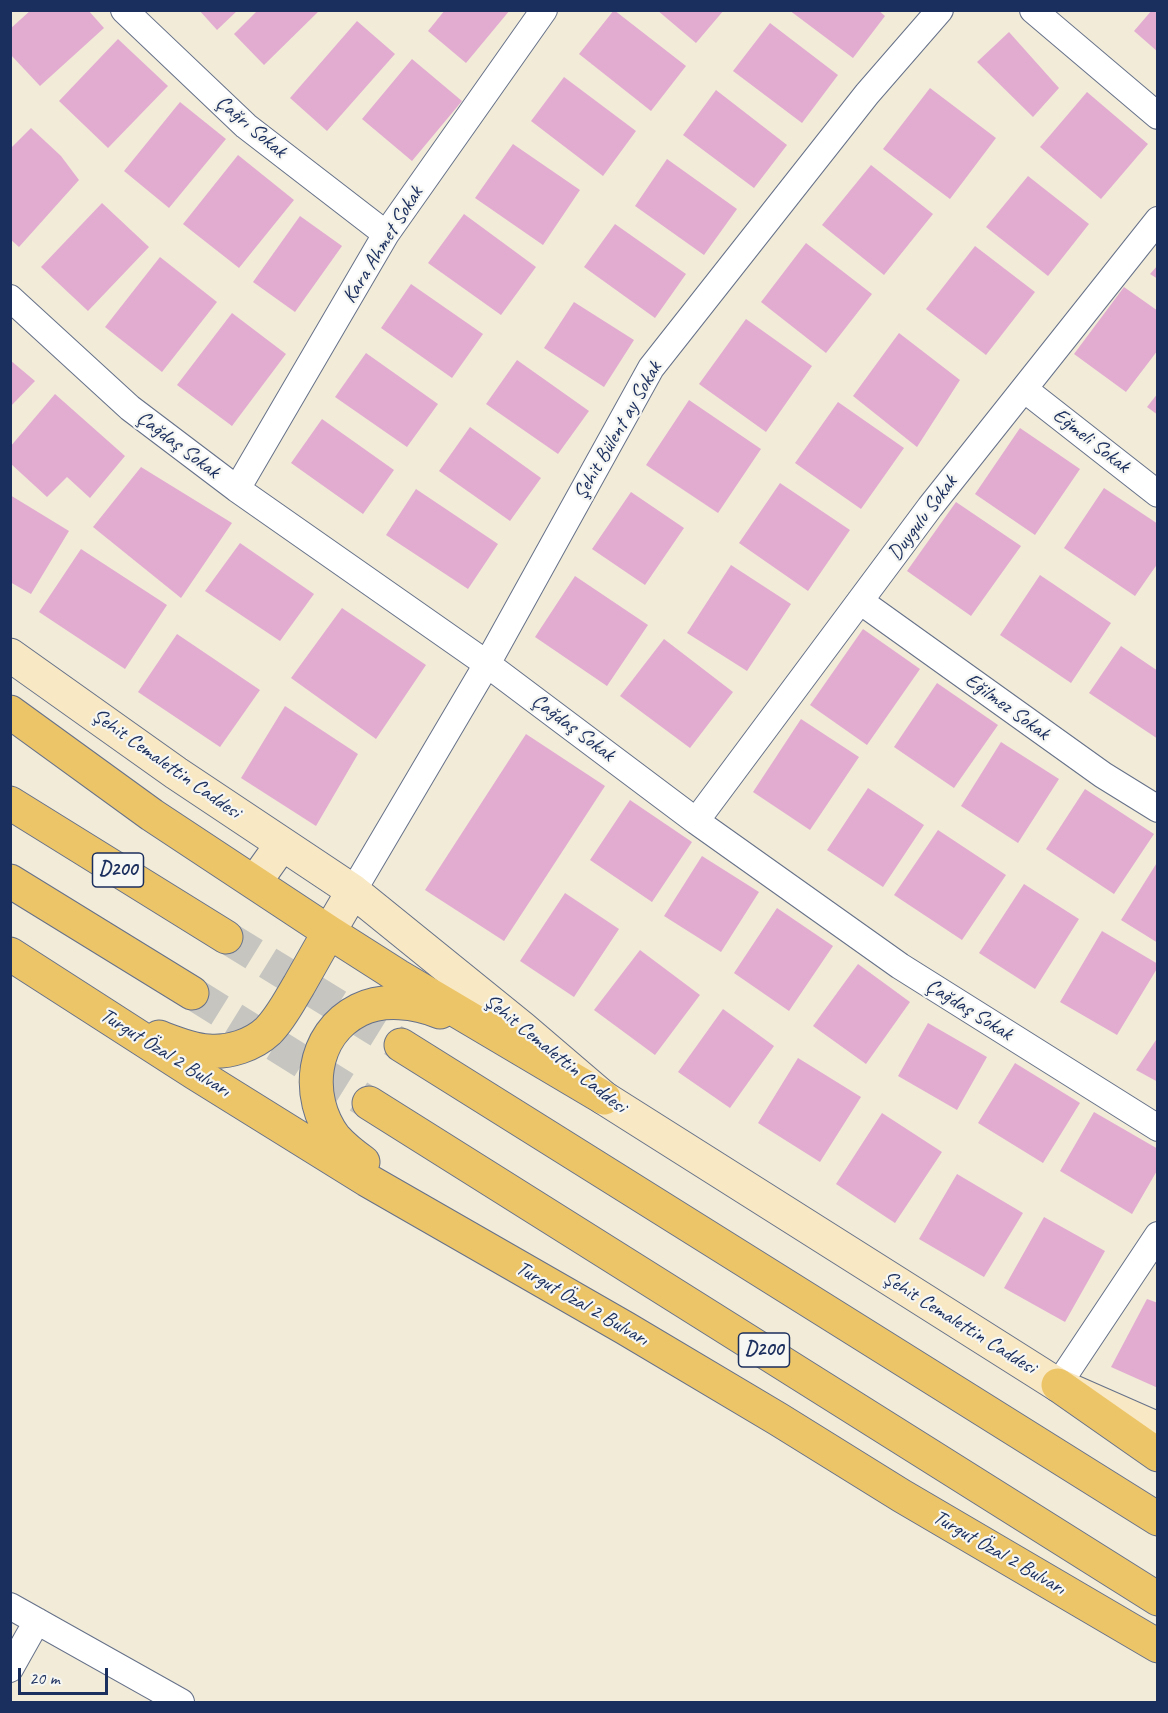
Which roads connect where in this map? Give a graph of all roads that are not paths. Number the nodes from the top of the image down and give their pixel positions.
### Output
1 (124, 10) edge
2 (544, 10) edge
3 (940, 10) edge
4 (1033, 10) edge
5 (1158, 116) edge
6 (1158, 220) edge
7 (386, 234) junction
8 (10, 298) edge
9 (1024, 389) junction
10 (237, 489) junction
11 (1158, 494) edge
12 (860, 602) junction
13 (10, 655) edge
14 (487, 664) junction
15 (10, 712) edge
16 (10, 734) edge
17 (10, 803) edge
18 (1158, 809) edge
19 (152, 815) junction
20 (696, 821) junction
21 (282, 844) junction
22 (10, 881) edge
23 (255, 882) junction
24 (353, 891) junction
25 (329, 932) junction
26 (226, 937) tunnel mouth
27 (10, 954) edge
28 (192, 993) tunnel mouth
29 (84, 1002) junction
30 (497, 1035) junction
31 (401, 1045) tunnel mouth
32 (603, 1098) junction
33 (369, 1103) tunnel mouth
34 (1158, 1128) edge
35 (456, 1231) junction
36 (1158, 1235) edge
37 (1058, 1385) junction
38 (1158, 1429) edge
39 (1158, 1455) edge
40 (1158, 1519) edge
41 (1158, 1599) edge
42 (10, 1606) edge
43 (37, 1621) junction
44 (1158, 1646) edge
45 (10, 1669) edge
46 (181, 1702) edge

1 - 7 street, Çağrı Sokak
2 - 7 street, Kara Ahmet Sokak
3 - 14 street, Şehit Bülent ay Sokak
4 - 5 street
6 - 9 street, Duygulu Sokak
7 - 10 street, Kara Ahmet Sokak
8 - 10 street, Çağdaş Sokak
9 - 11 street, Eğmeli Sokak
9 - 12 street, Duygulu Sokak
10 - 14 street, Çağdaş Sokak
12 - 18 street, Eğilmez Sokak
12 - 20 street, Duygulu Sokak
13 - 21 street, Şehit Cemalettin Caddesi
14 - 20 street, Çağdaş Sokak
14 - 24 street, Şehit Bülent ay Sokak
15 - 19 highway
16 - 19 highway
17 - 26 highway, D200
19 - 23 highway
20 - 34 street, Çağdaş Sokak
21 - 23 street
21 - 24 street, Şehit Cemalettin Caddesi
22 - 28 highway
23 - 25 highway
24 - 25 street
24 - 32 street, Şehit Cemalettin Caddesi
25 - 29 highway
25 - 30 highway
27 - 29 highway, Turgut Özal 2 Bulvarı
29 - 35 highway, Turgut Özal 2 Bulvarı
30 - 32 highway
30 - 35 highway
31 - 40 highway
32 - 37 street, Şehit Cemalettin Caddesi
33 - 41 highway, Turgut Özal 2 Bulvarı / D200
35 - 44 highway, Turgut Özal 2 Bulvarı
36 - 37 street
37 - 38 street, Şehit Cemalettin Caddesi
37 - 39 highway
42 - 43 street
43 - 45 street
43 - 46 street

